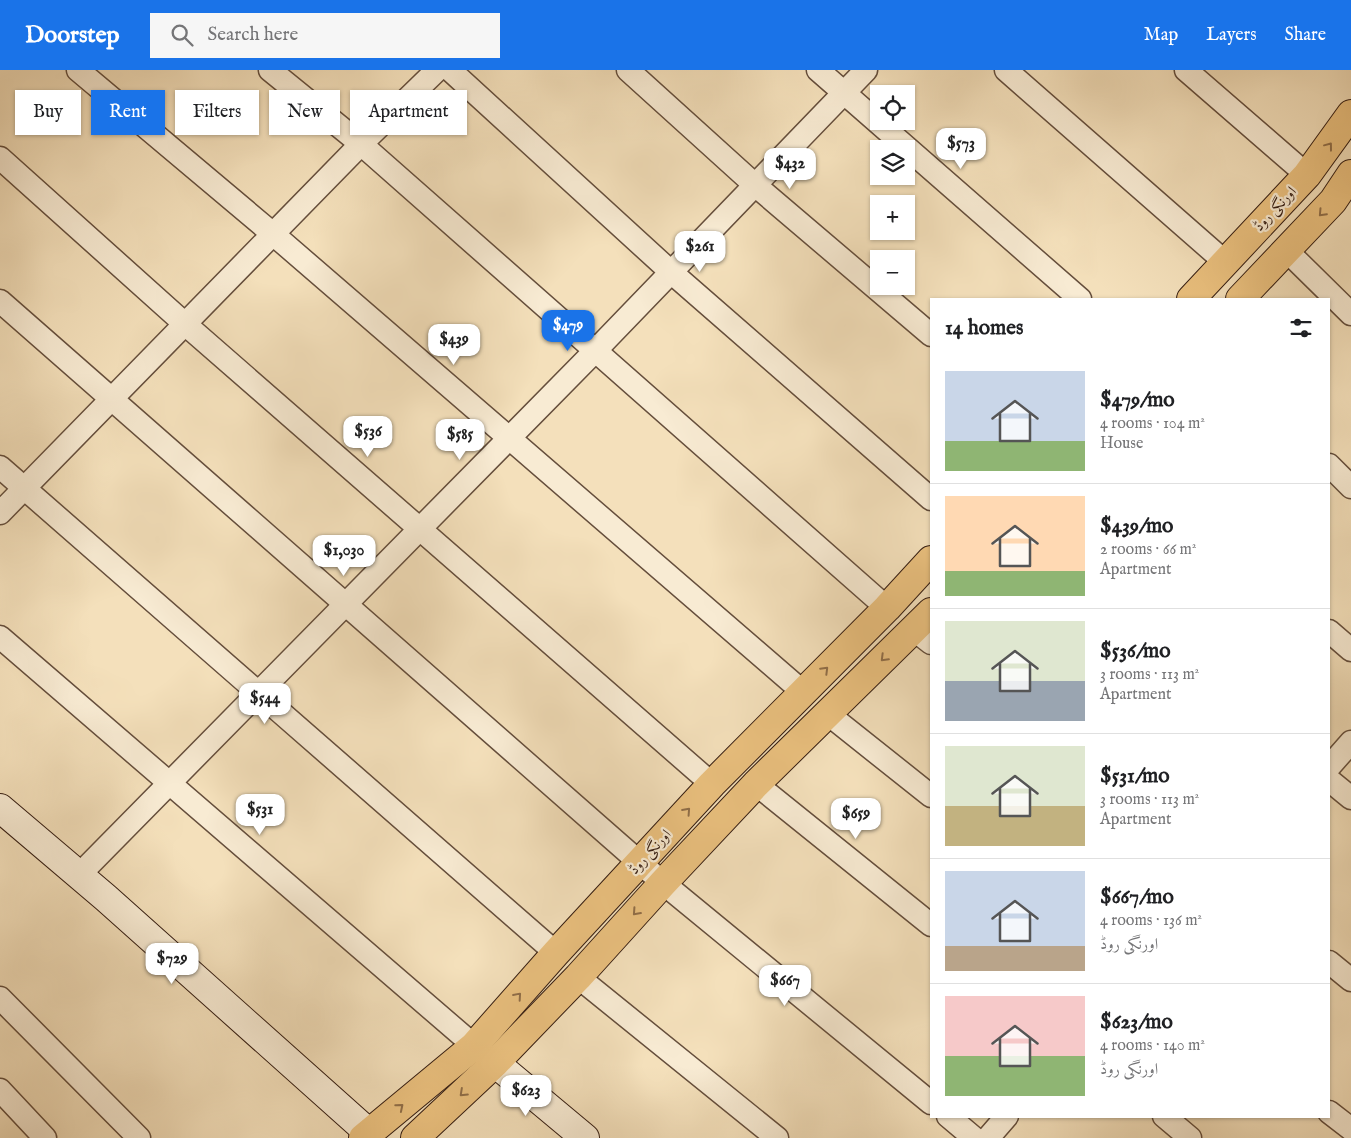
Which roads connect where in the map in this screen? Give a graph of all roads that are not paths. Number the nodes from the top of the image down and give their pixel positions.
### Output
1 (78, 70) edge
2 (270, 70) edge
3 (437, 70) edge
4 (450, 70) edge
5 (628, 70) edge
6 (818, 70) edge
7 (866, 70) edge
8 (1006, 70) edge
9 (1186, 70) edge
10 (844, 93) junction
11 (1351, 114) edge
12 (361, 144) junction
13 (0, 158) edge
14 (1351, 174) edge
15 (1307, 175) junction
16 (755, 185) junction
17 (273, 234) junction
18 (1286, 250) junction
19 (1225, 262) junction
20 (671, 272) junction
21 (1079, 298) edge
22 (1192, 298) edge
23 (1241, 298) edge
24 (0, 301) edge
25 (1351, 314) edge
26 (185, 324) junction
27 (930, 334) edge
28 (595, 351) junction
29 (112, 399) junction
30 (509, 438) junction
31 (1330, 466) edge
32 (0, 467) edge
33 (1351, 487) edge
34 (24, 488) junction
35 (930, 498) edge
36 (0, 513) edge
37 (420, 529) junction
38 (930, 561) edge
39 (346, 604) junction
40 (887, 608) junction
41 (925, 628) edge
42 (1330, 631) edge
43 (0, 637) edge
44 (1351, 650) edge
45 (803, 692) junction
46 (258, 693) junction
47 (828, 714) junction
48 (1351, 742) edge
49 (1330, 766) edge
50 (1330, 781) edge
51 (170, 783) junction
52 (712, 784) junction
53 (756, 784) junction
54 (930, 795) edge
55 (1351, 798) edge
56 (0, 808) edge
57 (640, 863) junction
58 (79, 875) junction
59 (663, 883) junction
60 (930, 924) edge
61 (556, 953) junction
62 (1330, 963) edge
63 (578, 977) junction
64 (1351, 980) edge
65 (0, 998) edge
66 (474, 1046) junction
67 (495, 1063) junction
68 (0, 1090) edge
69 (930, 1102) edge
70 (1330, 1113) edge
71 (950, 1118) edge
72 (1005, 1118) edge
73 (1166, 1118) edge
74 (1351, 1129) edge
75 (366, 1135) edge
76 (45, 1138) edge
77 (139, 1138) edge
78 (415, 1138) edge
79 (585, 1138) edge
80 (777, 1138) edge
81 (974, 1138) edge
82 (988, 1138) edge
83 (1190, 1138) edge

1 - 17 street
2 - 12 street
3 - 12 street
4 - 20 street
5 - 16 street
6 - 10 street
7 - 10 street
8 - 19 street
9 - 15 street
10 - 16 street
10 - 21 street
15 -> 11 main road, اورنگی روڈ
12 - 17 street
12 - 28 street
13 - 26 street
14 -> 18 main road
15 - 19 main road, اورنگی روڈ
16 - 20 street
16 - 27 street
17 - 26 street
17 - 30 street
18 - 23 main road
18 - 25 street
19 - 22 main road, اورنگی روڈ
20 - 28 street
20 - 35 street
24 - 29 street
26 - 29 street
26 - 37 street
28 - 30 street
28 - 40 street
29 - 34 street
29 - 39 street
30 - 37 street
30 - 45 street
31 - 33 street
32 - 34 street
34 - 36 street
34 - 46 street
37 - 39 street
37 - 52 street
38 - 40 main road, اورنگی روڈ
39 - 46 street
39 - 57 street
45 -> 40 main road, اورنگی روڈ
41 -> 47 main road, اورنگی روڈ
42 - 44 street
43 - 51 street
45 - 52 main road, اورنگی روڈ
46 - 51 street
46 - 61 street
47 - 53 main road, اورنگی روڈ
47 - 54 street
48 - 49 street
50 - 55 street
51 - 58 street
51 - 66 street
57 -> 52 main road, اورنگی روڈ
53 - 59 main road, اورنگی روڈ
53 - 60 street
56 - 58 street
57 - 59 street
57 - 61 main road, اورنگی روڈ
58 - 75 street
59 -> 63 main road, اورنگی روڈ
59 - 69 street
66 -> 61 main road, اورنگی روڈ
62 - 64 street
63 - 67 main road, اورنگی روڈ
63 - 80 street
65 - 77 street
66 - 67 street
75 -> 66 main road, اورنگی روڈ
67 -> 78 main road, اورنگی روڈ
67 - 79 street
68 - 76 street
70 - 74 street
71 - 81 street
72 - 82 street
73 - 83 street

